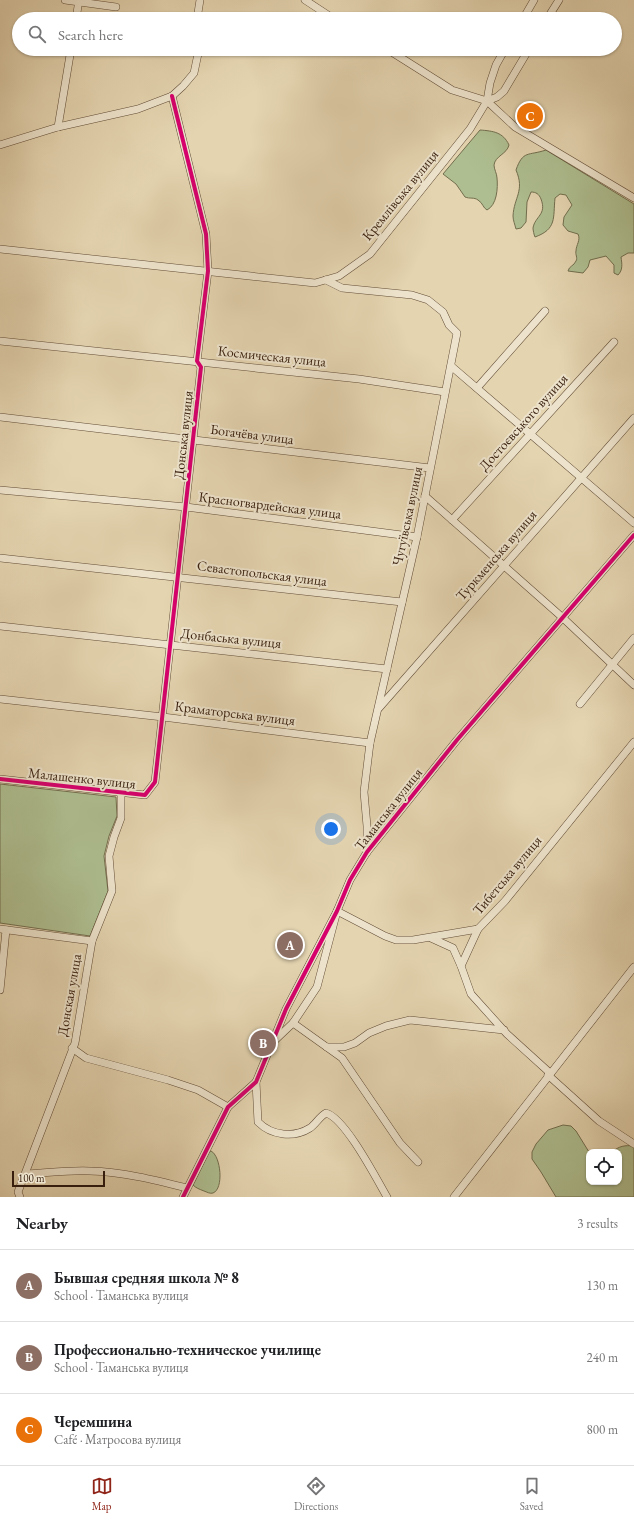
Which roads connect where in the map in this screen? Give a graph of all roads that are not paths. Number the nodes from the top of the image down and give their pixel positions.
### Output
1 (65, 0) edge
2 (200, 0) edge
3 (305, 0) edge
4 (534, 0) edge
5 (559, 0) edge
6 (78, 1) edge
7 (116, 8) dead end
8 (77, 12) edge
9 (198, 12) edge
10 (323, 12) edge
11 (527, 12) edge
12 (551, 12) edge
13 (70, 56) edge
14 (198, 56) edge
15 (398, 56) edge
16 (501, 56) edge
17 (525, 56) edge
18 (172, 96) junction
19 (487, 101) junction
20 (58, 127) junction
21 (0, 145) edge
22 (634, 198) edge
23 (0, 250) edge
24 (208, 271) junction
25 (326, 280) junction
26 (545, 311) dead end
27 (0, 341) edge
28 (614, 342) dead end
29 (197, 361) junction
30 (451, 366) junction
31 (478, 388) junction
32 (445, 392) junction
33 (0, 417) edge
34 (634, 418) edge
35 (530, 433) junction
36 (193, 440) junction
37 (430, 468) junction
38 (582, 477) junction
39 (0, 490) edge
40 (425, 496) junction
41 (186, 507) junction
42 (452, 520) junction
43 (634, 523) edge
44 (634, 534) edge
45 (417, 537) junction
46 (0, 558) edge
47 (504, 566) junction
48 (178, 577) junction
49 (402, 602) junction
50 (563, 618) junction
51 (0, 626) edge
52 (634, 638) edge
53 (171, 644) junction
54 (613, 664) junction
55 (387, 669) junction
56 (634, 685) edge
57 (0, 699) edge
58 (580, 704) dead end
59 (378, 709) junction
60 (163, 717) junction
61 (634, 742) edge
62 (370, 743) junction
63 (0, 779) edge
64 (156, 782) joint
65 (121, 793) junction
66 (367, 852) junction
67 (337, 911) junction
68 (3, 929) edge
69 (478, 929) junction
70 (430, 937) junction
71 (92, 941) junction
72 (461, 966) junction
73 (634, 967) edge
74 (0, 990) edge
75 (293, 1024) junction
76 (504, 1030) junction
77 (273, 1042) junction
78 (327, 1047) junction
79 (72, 1048) junction
80 (549, 1074) junction
81 (256, 1082) junction
82 (228, 1107) junction
83 (634, 1144) edge
84 (418, 1162) dead end
85 (26, 1174) junction
86 (187, 1188) junction
87 (20, 1197) edge
88 (183, 1197) edge
89 (387, 1197) edge
90 (454, 1197) edge

1 - 6 street
2 - 9 street
3 - 10 street
4 - 11 street
5 - 12 street
6 - 7 street
6 - 8 street
13 - 20 street
14 - 18 street
15 - 19 street
16 - 19 street, Кремлівська вулиця
17 - 19 street, Кремлівська вулиця
18 - 20 street
18 - 24 street, Донська вулиця
19 - 22 street
19 - 25 street, Кремлівська вулиця
20 - 21 street
23 - 24 street
24 - 25 street, Кремлівська вулиця
24 - 29 street, Донська вулиця
25 - 30 street, Чугуївська вулиця
26 - 31 street
27 - 29 street, Космическая улица
28 - 35 street, Достоєвського вулиця
29 - 32 street, Космическая улица
29 - 36 street, Донська вулиця
30 - 31 street
30 - 32 street, Чугуївська вулиця
31 - 35 street
32 - 37 street, Чугуївська вулиця
33 - 36 street, Богачёва улица
34 - 38 street, Туркменська вулиця
35 - 38 street
35 - 42 street, Достоєвського вулиця
36 - 37 street, Богачёва улица
36 - 41 street, Донська вулиця
37 - 40 street, Чугуївська вулиця
38 - 43 street
38 - 47 street, Туркменська вулиця
39 - 41 street, Красногвардейская улица
40 - 42 street
40 - 45 street, Чугуївська вулиця
41 - 45 street, Красногвардейская улица
41 - 48 street, Донська вулиця
42 - 47 street
44 - 50 street, Таманська вулиця
45 - 49 street, Чугуївська вулиця
46 - 48 street, Севастопольская улица
47 - 50 street
47 - 59 street, Туркменська вулиця
48 - 49 street, Севастопольская улица
48 - 53 street, Донська вулиця
49 - 55 street, Чугуївська вулиця
50 - 54 street
50 - 66 street, Таманська вулиця
51 - 53 street, Донбаська вулиця
52 - 54 street
53 - 55 street, Донбаська вулиця
53 - 60 street, Донська вулиця
54 - 56 street
54 - 58 street
55 - 59 street, Чугуївська вулиця
57 - 60 street, Краматорська вулиця
59 - 62 street, Чугуївська вулиця
60 - 62 street, Краматорська вулиця
60 - 64 street, Донська вулиця
61 - 69 street, Тибетська вулиця
62 - 66 street, Чугуївська вулиця
63 - 65 street, Малашенко вулиця
64 - 65 street, Малашенко вулиця
65 - 71 street, Донская улица
66 - 67 street, Таманська вулиця
67 - 70 street, Тибетська вулиця
67 - 75 street
67 - 77 street, Таманська вулиця
68 - 71 street
68 - 74 street
69 - 70 street, Тибетська вулиця
69 - 72 street
70 - 72 street
71 - 79 street, Донская улица
72 - 76 street
73 - 80 street
75 - 77 street
75 - 78 street
76 - 78 street
76 - 80 street
77 - 81 street, Таманська вулиця
78 - 84 street
79 - 82 street
79 - 85 street, Донская улица
80 - 83 street
80 - 90 street
81 - 82 street, Таманська вулиця
81 - 89 street
82 - 86 street, Таманська вулиця
85 - 86 street
85 - 87 street, Донская улица
86 - 88 street, Таманська вулиця

